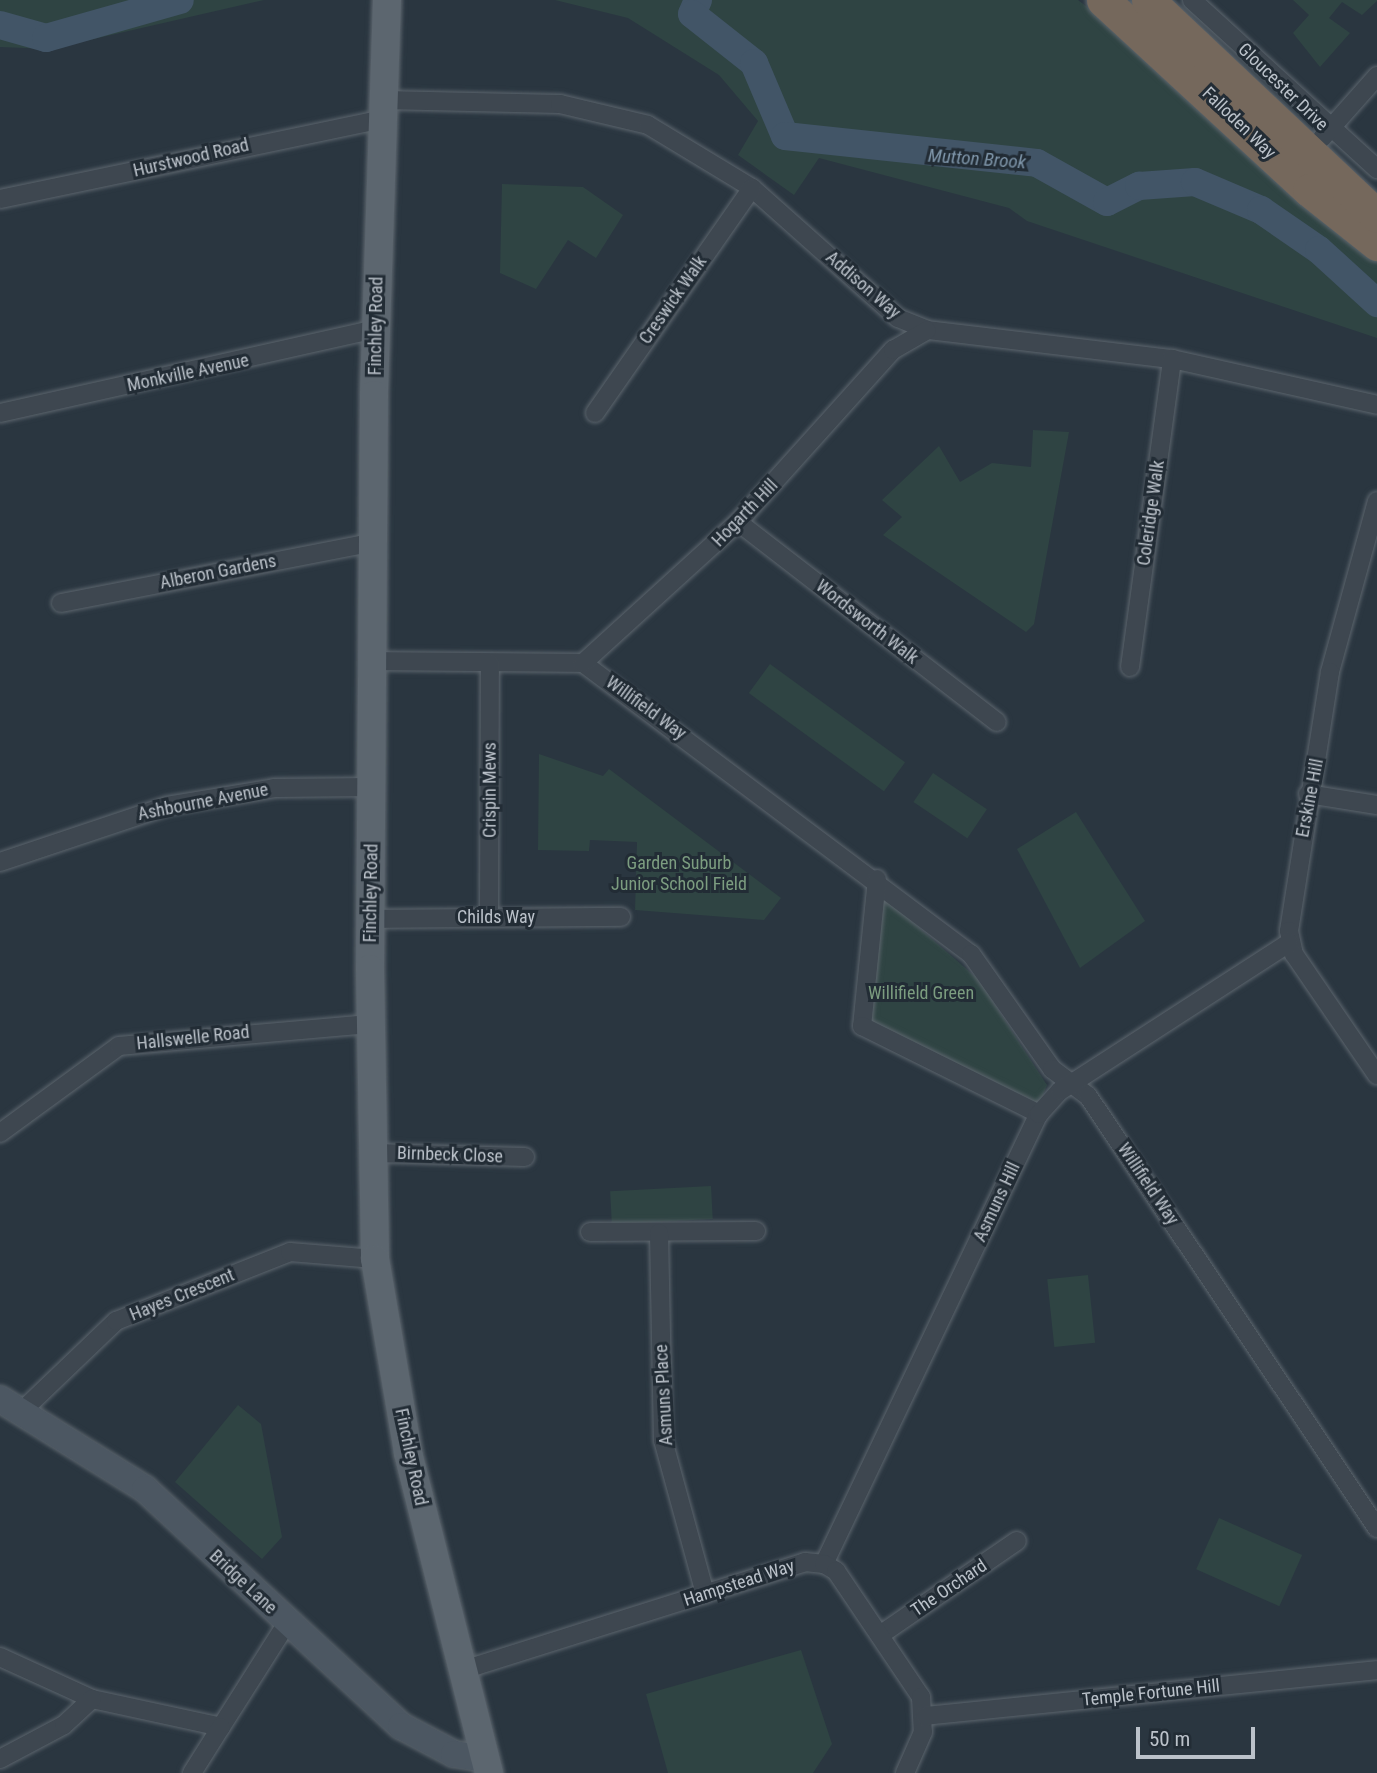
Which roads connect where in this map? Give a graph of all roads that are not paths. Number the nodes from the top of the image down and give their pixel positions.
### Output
1 (387, 0) edge
2 (1103, 0) edge
3 (1148, 0) edge
4 (1192, 0) edge
5 (1377, 76) edge
6 (384, 109) junction
7 (1309, 151) junction
8 (1377, 169) edge
9 (752, 188) junction
10 (0, 199) edge
11 (1377, 216) edge
12 (1377, 244) edge
13 (898, 318) junction
14 (375, 329) junction
15 (927, 330) junction
16 (893, 350) junction
17 (1172, 359) junction
18 (1377, 405) edge
19 (0, 413) edge
20 (595, 413) dead end
21 (1377, 500) edge
22 (738, 523) junction
23 (375, 542) junction
24 (61, 603) dead end
25 (373, 661) junction
26 (490, 663) junction
27 (583, 663) junction
28 (1129, 667) dead end
29 (997, 722) dead end
30 (373, 787) junction
31 (1308, 794) junction
32 (1377, 805) edge
33 (0, 862) edge
34 (877, 879) junction
35 (489, 917) junction
36 (621, 918) dead end
37 (371, 919) junction
38 (1289, 943) junction
39 (372, 1024) junction
40 (1377, 1073) edge
41 (1074, 1085) junction
42 (1039, 1114) junction
43 (0, 1133) edge
44 (374, 1153) junction
45 (525, 1157) dead end
46 (756, 1231) dead end
47 (590, 1232) dead end
48 (659, 1233) junction
49 (375, 1259) junction
50 (11, 1405) edge
51 (1377, 1528) edge
52 (1017, 1541) dead end
53 (824, 1564) junction
54 (705, 1594) junction
55 (287, 1623) junction
56 (880, 1635) junction
57 (0, 1657) edge
58 (1377, 1670) edge
59 (460, 1671) junction
60 (92, 1699) junction
61 (925, 1716) junction
62 (221, 1727) junction
63 (0, 1759) edge
64 (487, 1766) edge
65 (192, 1773) edge
66 (905, 1773) edge

1 - 6 main road, Finchley Road
2 - 7 highway, Falloden Way
3 - 7 highway, Falloden Way
4 - 7 street, Gloucester Drive
5 - 7 street
6 - 9 street, Addison Way
6 - 10 street, Hurstwood Road
6 - 14 main road, Finchley Road
7 - 8 street, Gloucester Drive
7 - 11 highway, Falloden Way
7 - 12 highway, Falloden Way
9 - 13 street, Addison Way
9 - 20 street, Creswick Walk
13 - 15 street, Addison Way
13 - 16 street
14 - 19 street, Monkville Avenue
14 - 23 main road, Finchley Road
15 - 16 street, Hogarth Hill
15 - 17 street, Addison Way
16 - 22 street, Hogarth Hill
17 - 18 street, Addison Way
17 - 28 street, Coleridge Walk
21 - 31 street, Erskine Hill
22 - 27 street, Hogarth Hill
22 - 29 street, Wordsworth Walk
23 - 24 street, Alberon Gardens
23 - 25 main road, Finchley Road
25 - 26 street
25 - 30 main road, Finchley Road
26 - 27 street
26 - 35 street, Crispin Mews
27 - 34 street, Willifield Way
30 - 33 street, Ashbourne Avenue
30 - 37 main road, Finchley Road
31 - 32 street
31 - 38 street, Erskine Hill
34 - 41 street, Willifield Way
34 - 42 street
35 - 36 street, Childs Way
35 - 37 street, Childs Way
37 - 39 main road, Finchley Road
38 - 40 street
38 - 41 street, Asmuns Hill
39 - 43 street, Hallswelle Road
39 - 44 main road, Finchley Road
41 - 42 street, Asmuns Hill
41 - 51 street, Willifield Way
42 - 53 street, Asmuns Hill
44 - 45 street, Birnbeck Close
44 - 49 main road, Finchley Road
46 - 48 street
47 - 48 street
48 - 54 street, Asmuns Place
49 - 50 street, Hayes Crescent
49 - 59 main road, Finchley Road
50 - 55 street, Bridge Lane
52 - 56 street, The Orchard
53 - 54 street, Hampstead Way
53 - 56 street
54 - 59 street, Hampstead Way
55 - 62 street
55 - 64 street, Bridge Lane
56 - 61 street
57 - 60 street
58 - 61 street, Temple Fortune Hill
59 - 64 main road, Finchley Road
60 - 62 street
60 - 63 street
61 - 66 street
62 - 65 street

